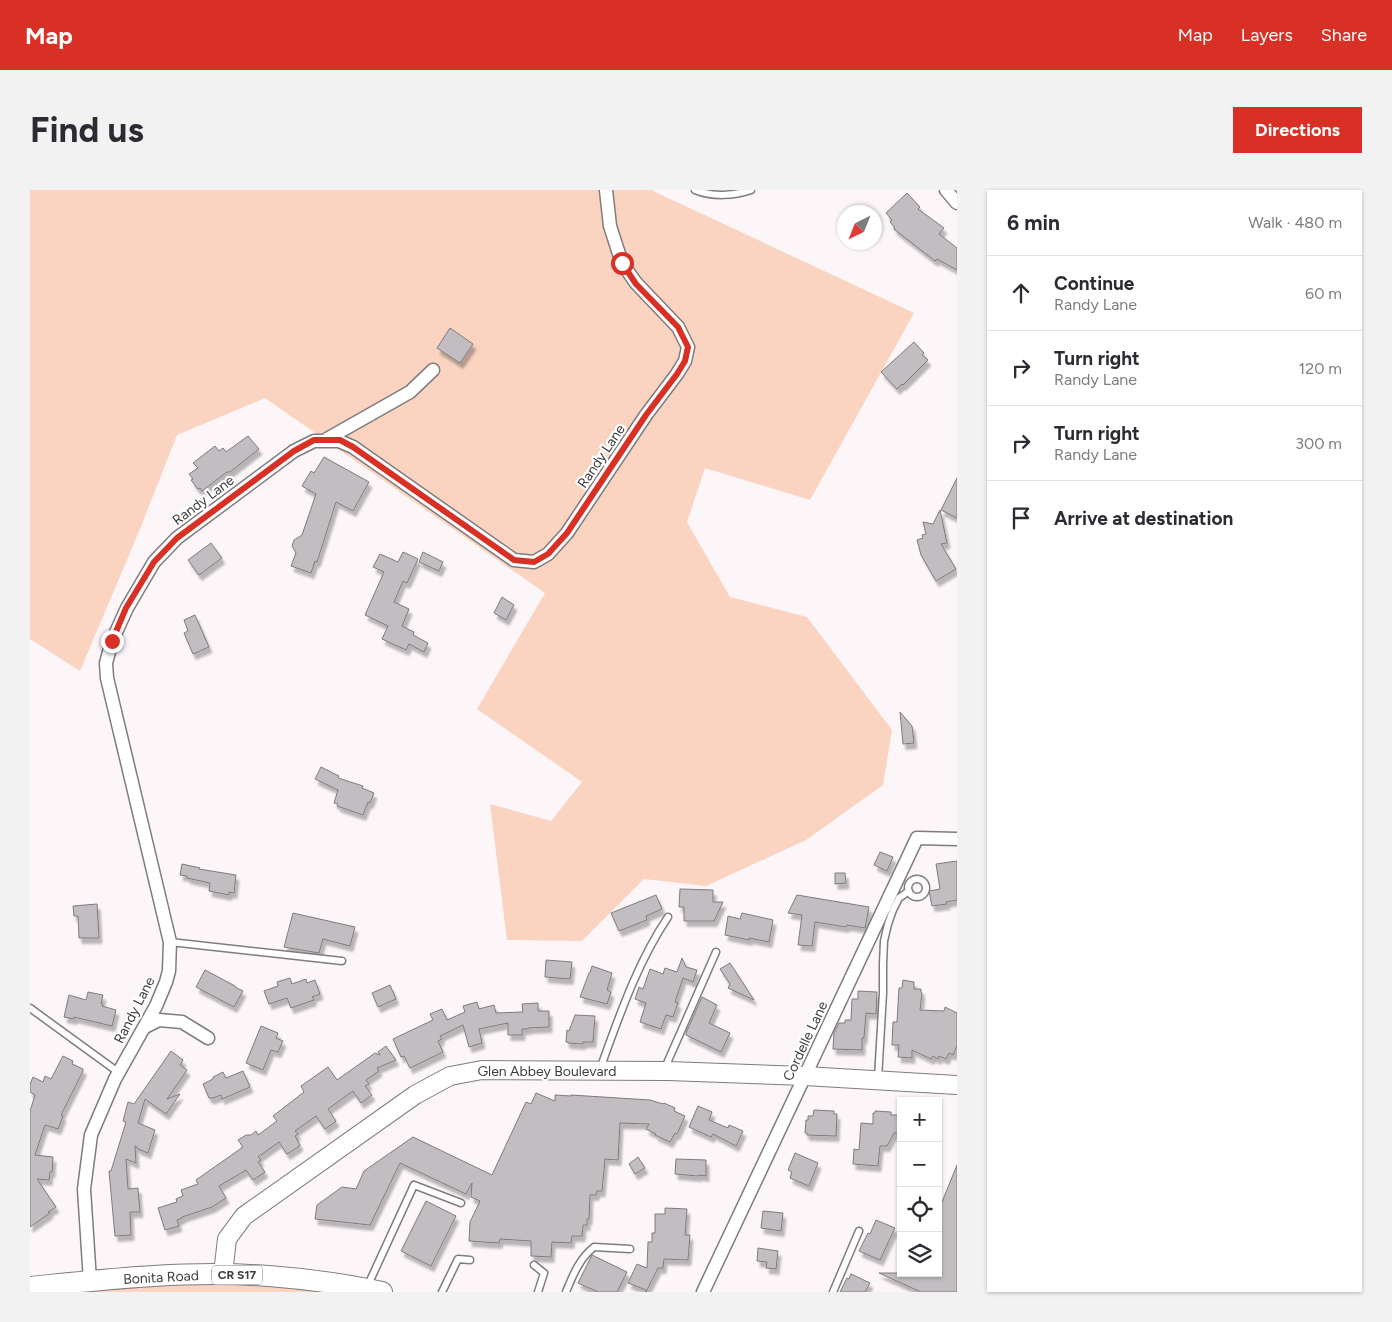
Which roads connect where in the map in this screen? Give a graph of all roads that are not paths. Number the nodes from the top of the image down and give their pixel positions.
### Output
1 (606, 190) edge
2 (695, 190) edge
3 (751, 190) edge
4 (946, 190) edge
5 (957, 203) edge
6 (433, 370) dead end
7 (325, 441) junction
8 (957, 839) edge
9 (909, 891) dead end
10 (668, 917) dead end
11 (170, 942) junction
12 (716, 952) dead end
13 (342, 961) dead end
14 (30, 1008) edge
15 (145, 1027) junction
16 (208, 1038) dead end
17 (600, 1071) junction
18 (664, 1071) junction
19 (118, 1072) junction
20 (805, 1076) junction
21 (878, 1081) junction
22 (957, 1085) edge
23 (461, 1203) dead end
24 (859, 1231) dead end
25 (630, 1249) dead end
26 (470, 1260) dead end
27 (534, 1265) dead end
28 (223, 1274) junction
29 (90, 1280) junction
30 (30, 1287) edge
31 (374, 1290) edge
32 (442, 1292) edge
33 (538, 1292) edge
34 (566, 1292) edge
35 (703, 1292) edge
36 (833, 1292) edge

1 - 7 street, Randy Lane
2 - 3 lane
4 - 5 street
6 - 7 street
7 - 11 street, Randy Lane
8 - 20 street, Cordelle Lane
9 - 21 lane
10 - 17 lane
11 - 13 lane
11 - 15 street, Randy Lane
12 - 18 lane
14 - 19 lane
15 - 16 street
15 - 19 street, Randy Lane
17 - 18 street, Glen Abbey Boulevard
17 - 28 street, Glen Abbey Boulevard
18 - 20 street, Glen Abbey Boulevard
19 - 29 street, Randy Lane
20 - 21 street, Glen Abbey Boulevard
20 - 35 street, Cordelle Lane
21 - 22 street, Glen Abbey Boulevard
23 - 31 lane
24 - 36 lane
25 - 34 lane
26 - 32 lane
27 - 33 lane
28 - 29 main road, Bonita Road / CR S17
28 - 31 main road, Bonita Road / CR S17
29 - 30 main road, Bonita Road / CR S17

